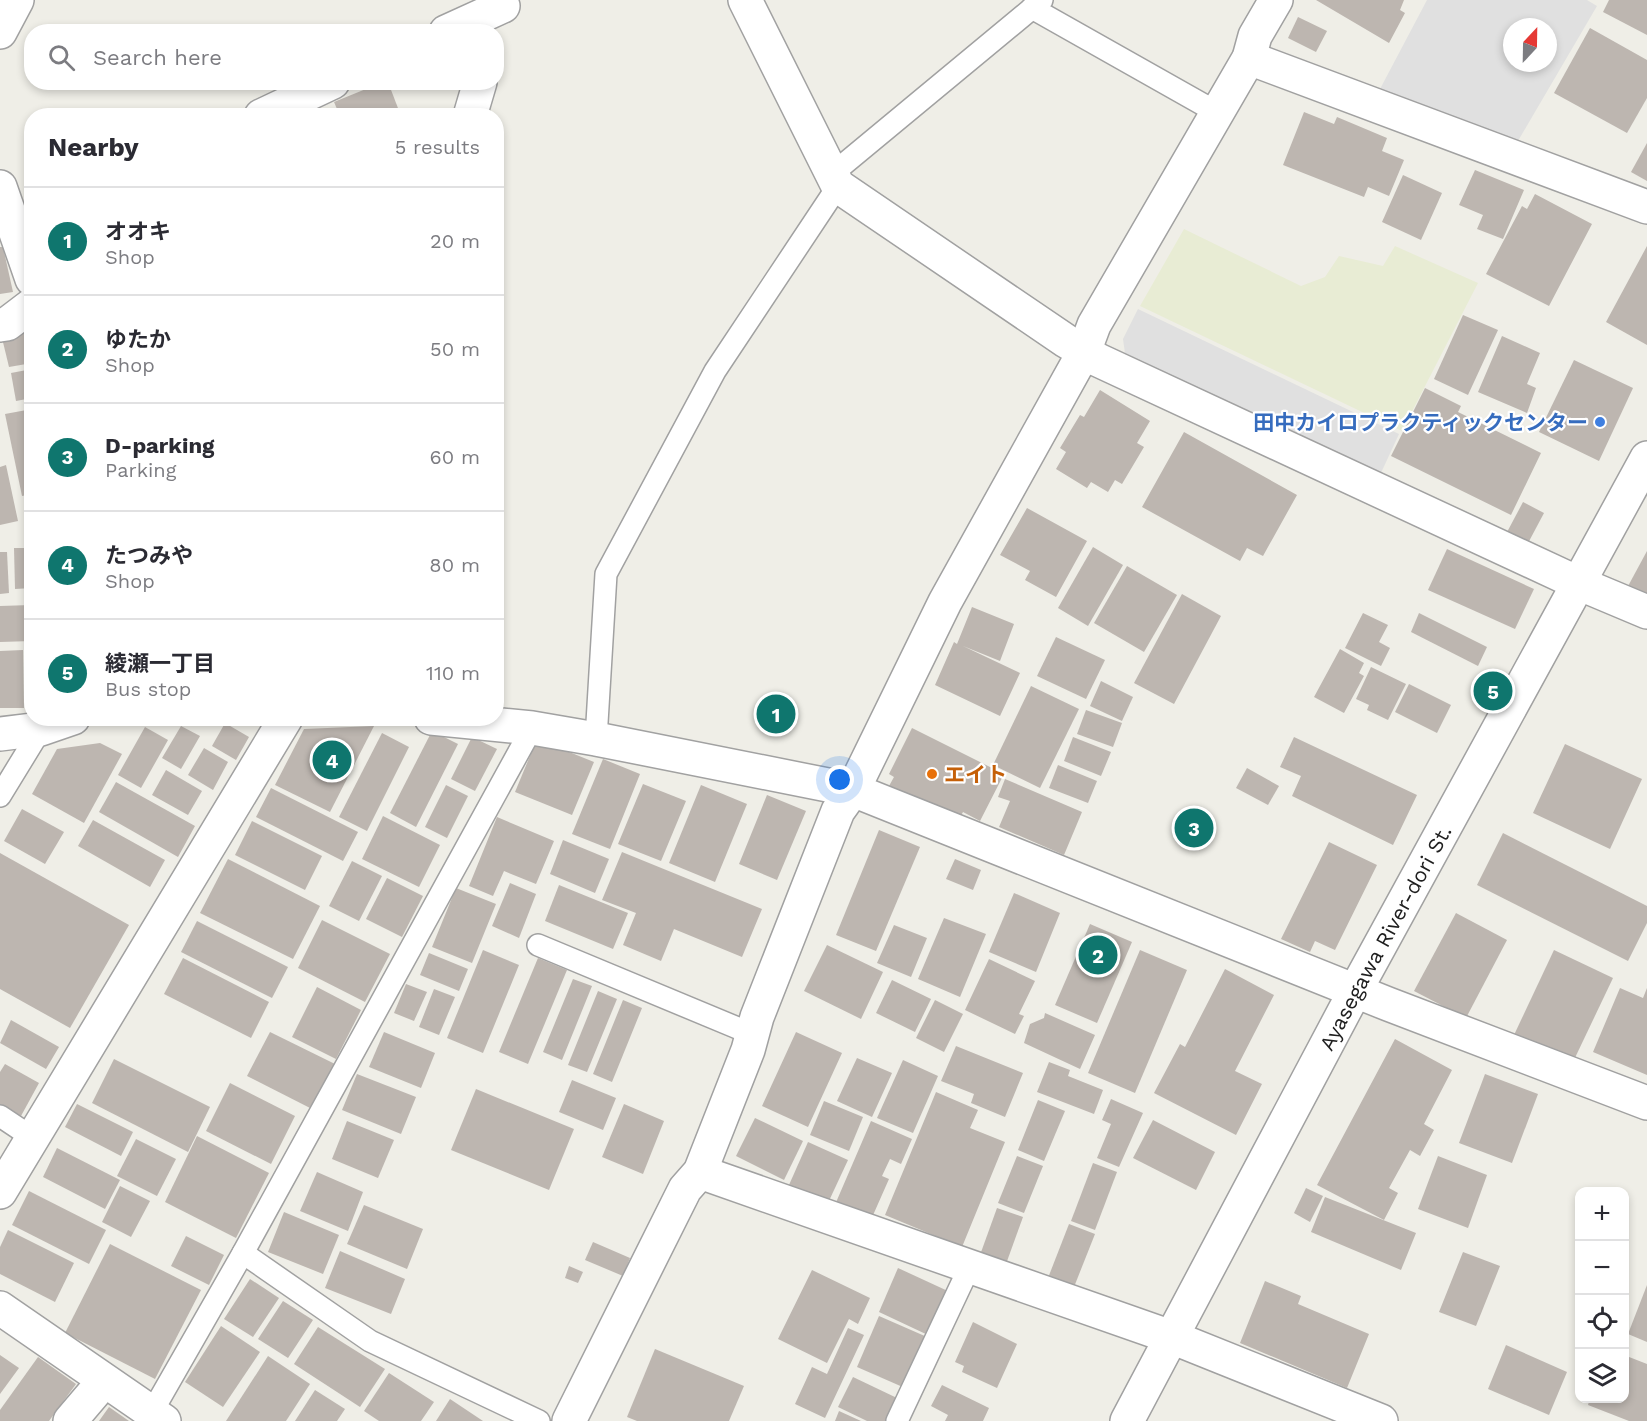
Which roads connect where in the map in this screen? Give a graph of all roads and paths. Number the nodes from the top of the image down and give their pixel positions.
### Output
1 (17, 0) edge
2 (745, 0) edge
3 (1276, 0) edge
4 (1037, 4) edge
5 (501, 12) edge
6 (468, 24) edge
7 (0, 32) edge
8 (1249, 58) junction
9 (316, 90) edge
10 (478, 90) edge
11 (278, 108) edge
12 (472, 108) edge
13 (1218, 113) junction
14 (835, 180) junction
15 (0, 187) edge
16 (1647, 207) edge
17 (23, 223) edge
18 (24, 311) edge
19 (0, 325) edge
20 (1084, 352) junction
21 (1647, 458) edge
22 (1578, 583) junction
23 (1647, 612) edge
24 (504, 725) edge
25 (50, 726) edge
26 (280, 726) edge
27 (531, 728) junction
28 (41, 729) junction
29 (0, 734) edge
30 (596, 739) junction
31 (853, 790) junction
32 (0, 796) edge
33 (538, 945) dead end
34 (1355, 991) junction
35 (752, 1034) junction
36 (1647, 1103) edge
37 (0, 1116) edge
38 (33, 1138) junction
39 (700, 1172) junction
40 (0, 1192) edge
41 (243, 1253) junction
42 (969, 1268) junction
43 (0, 1308) edge
44 (1174, 1338) junction
45 (104, 1380) junction
46 (158, 1417) edge
47 (70, 1421) edge
48 (539, 1421) edge
49 (569, 1421) edge
50 (897, 1421) edge
51 (1127, 1421) edge
52 (1381, 1421) edge

1 - 7 street
2 - 14 street
3 - 8 street
4 - 13 lane
4 - 14 lane
5 - 6 street
8 - 13 street
8 - 16 street
9 - 11 street
10 - 12 street
13 - 20 street
14 - 20 street
14 - 30 lane
15 - 17 street
18 - 19 street
20 - 22 street
20 - 31 street
21 - 22 street, Ayasegawa River-dori St.
22 - 23 street
22 - 34 street, Ayasegawa River-dori St.
24 - 27 street
25 - 28 street
26 - 38 street
27 - 30 street
27 - 41 lane
28 - 29 street
28 - 32 lane
30 - 31 street
31 - 34 street
31 - 35 street
33 - 35 lane
34 - 36 street
34 - 44 street, Ayasegawa River-dori St.
35 - 39 street
37 - 38 lane
38 - 40 street
39 - 42 street
39 - 49 street
41 - 46 lane
41 - 48 lane
42 - 44 street
42 - 50 lane
43 - 45 street
44 - 51 street, Ayasegawa River-dori St.
44 - 52 street
45 - 46 street
45 - 47 street

